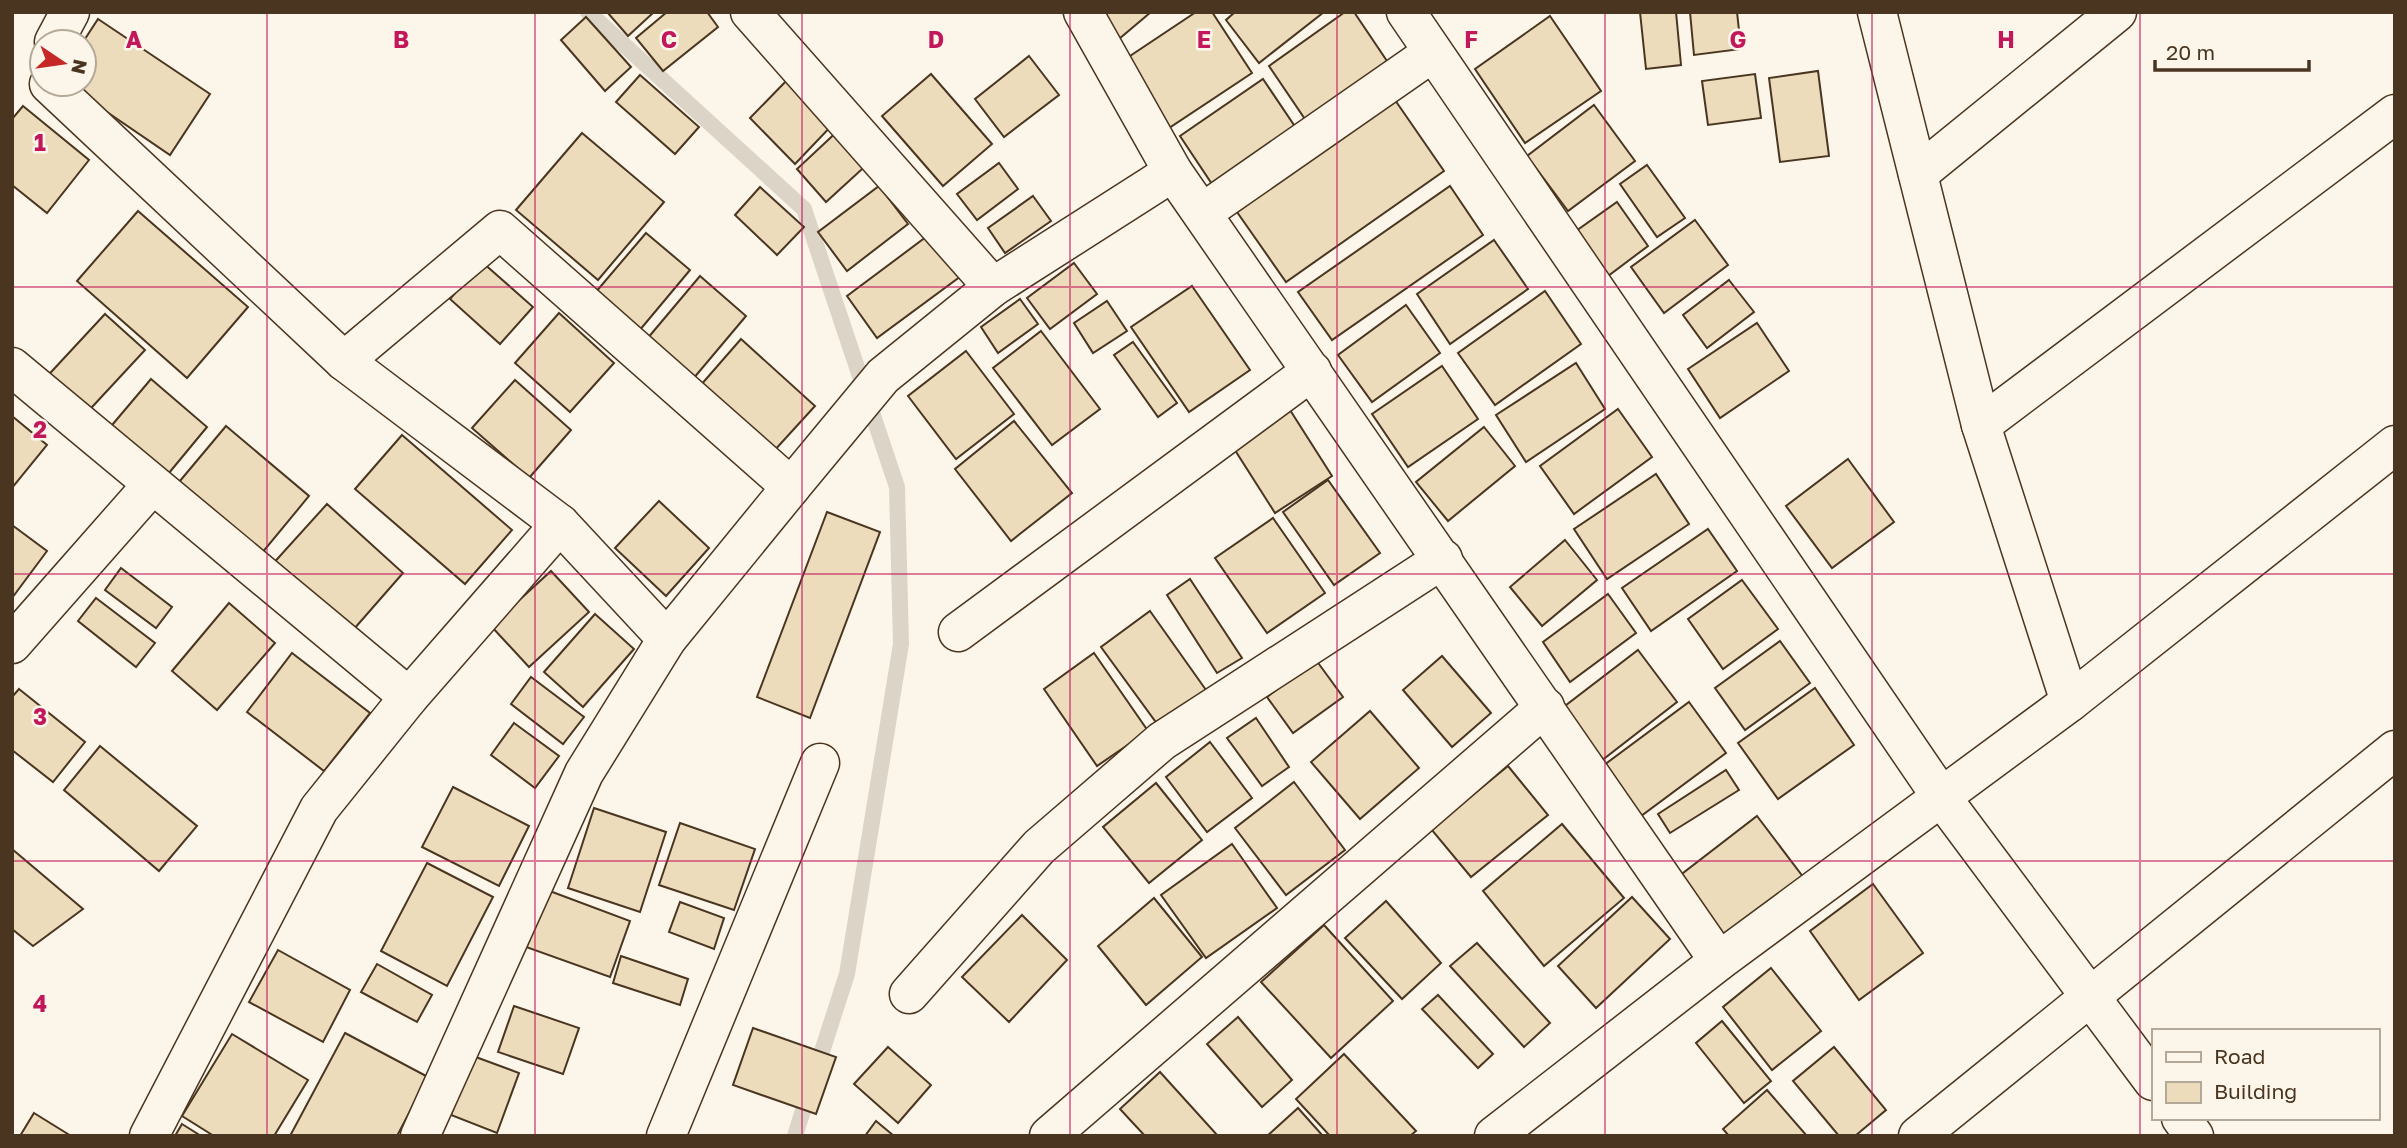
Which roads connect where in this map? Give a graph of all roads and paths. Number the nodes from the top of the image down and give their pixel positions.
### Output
1 (70, 12) edge
2 (750, 12) edge
3 (1083, 12) edge
4 (1406, 12) edge
5 (1877, 12) edge
6 (2118, 12) edge
7 (61, 28) edge
8 (1432, 53) junction
9 (64, 98) edge
10 (2395, 114) edge
11 (1173, 172) junction
12 (1917, 174) junction
13 (1202, 213) junction
14 (993, 287) junction
15 (344, 361) junction
16 (12, 367) edge
17 (1312, 371) junction
18 (1981, 425) junction
19 (2395, 445) edge
20 (152, 485) junction
21 (791, 486) junction
22 (560, 524) junction
23 (1443, 559) junction
24 (958, 632) dead end
25 (667, 639) junction
26 (12, 644) edge
27 (409, 697) junction
28 (2070, 702) junction
29 (1545, 707) junction
30 (2395, 750) edge
31 (820, 763) dead end
32 (1942, 798) junction
33 (1719, 961) junction
34 (909, 994) dead end
35 (2091, 997) junction
36 (2152, 1080) edge
37 (2182, 1120) edge
38 (149, 1136) edge
39 (420, 1136) edge
40 (666, 1136) edge
41 (1049, 1136) edge
42 (1494, 1136) edge
43 (1918, 1136) edge
44 (2194, 1136) edge

1 - 7 street
2 - 14 street
3 - 11 street
4 - 8 street
5 - 12 street
6 - 12 street
8 - 13 street
8 - 32 street
9 - 15 street
10 - 18 street
11 - 13 street
11 - 14 street
12 - 18 street
13 - 17 street
14 - 21 street
15 - 21 street
15 - 22 street
16 - 20 street
17 - 23 street
17 - 24 street
18 - 28 street
19 - 28 street
20 - 26 street
20 - 27 street
21 - 25 street
22 - 25 street
22 - 27 street
23 - 29 street
23 - 34 street
25 - 39 street
27 - 38 street
28 - 32 street
29 - 33 street
29 - 41 street
30 - 35 street
31 - 40 street
32 - 33 street
32 - 35 street
33 - 42 street
35 - 36 street
35 - 43 street
37 - 44 street

